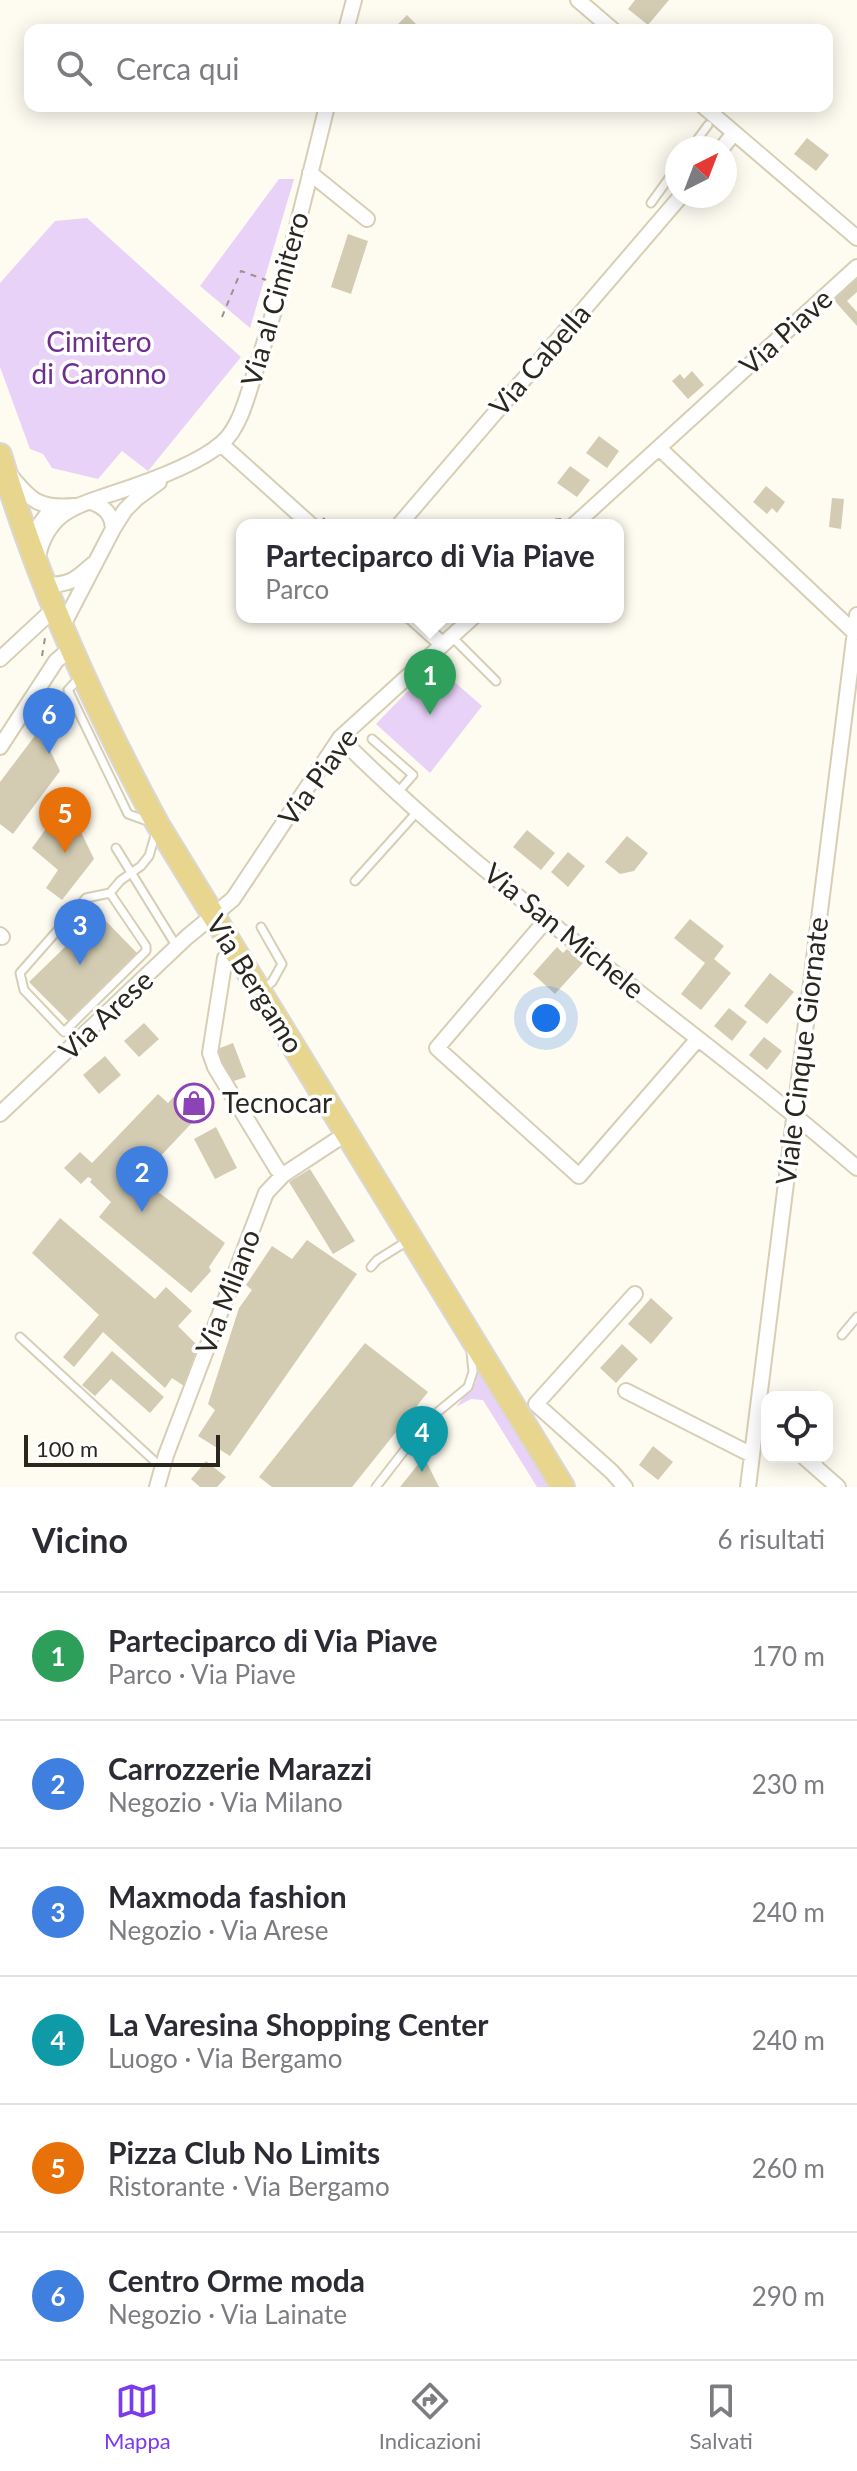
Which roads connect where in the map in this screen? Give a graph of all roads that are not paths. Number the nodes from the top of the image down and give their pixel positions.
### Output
1 (354, 0) edge
2 (578, 0) edge
3 (348, 24) edge
4 (606, 24) edge
5 (325, 112) edge
6 (710, 112) edge
7 (708, 125) dead end
8 (734, 133) junction
9 (700, 136) edge
10 (732, 136) edge
11 (310, 173) junction
12 (665, 184) edge
13 (651, 203) dead end
14 (671, 208) edge
15 (367, 219) dead end
16 (857, 238) edge
17 (857, 267) edge
18 (221, 444) junction
19 (659, 448) junction
20 (2, 461) edge
21 (182, 465) junction
22 (85, 504) junction
23 (60, 507) junction
24 (304, 519) edge
25 (404, 519) edge
26 (581, 519) edge
27 (113, 529) junction
28 (29, 540) junction
29 (96, 561) junction
30 (41, 574) junction
31 (857, 615) edge
32 (53, 618) junction
33 (421, 623) edge
34 (466, 623) edge
35 (855, 633) junction
36 (447, 640) junction
37 (70, 649) junction
38 (0, 659) edge
39 (496, 681) dead end
40 (853, 684) edge
41 (340, 738) junction
42 (372, 739) dead end
43 (0, 747) edge
44 (398, 792) junction
45 (419, 810) junction
46 (158, 825) junction
47 (116, 848) dead end
48 (131, 873) junction
49 (355, 881) dead end
50 (110, 893) junction
51 (214, 917) junction
52 (547, 919) junction
53 (261, 927) dead end
54 (177, 947) junction
55 (234, 951) junction
56 (259, 991) junction
57 (697, 1040) junction
58 (0, 1114) edge
59 (794, 1116) junction
60 (347, 1133) junction
61 (857, 1168) edge
62 (283, 1175) junction
63 (411, 1239) junction
64 (371, 1267) dead end
65 (635, 1294) dead end
66 (857, 1317) edge
67 (469, 1334) junction
68 (842, 1335) dead end
69 (20, 1337) dead end
70 (626, 1391) dead end
71 (765, 1391) edge
72 (761, 1424) edge
73 (417, 1434) junction
74 (427, 1453) dead end
75 (752, 1455) junction
76 (811, 1463) edge
77 (162, 1468) junction
78 (157, 1487) edge
79 (376, 1487) edge
80 (563, 1487) edge
81 (625, 1487) edge
82 (748, 1487) edge
83 (838, 1487) edge

1 - 3 street
2 - 4 street
5 - 11 street, Via al Cimitero
6 - 8 street
7 - 9 lane
8 - 10 street
8 - 16 street
11 - 15 street
11 - 18 street, Via al Cimitero
12 - 13 lane
14 - 25 street, Via Cabella
17 - 19 street, Via Piave
18 - 21 street
18 - 24 street
19 - 26 street, Via Piave
19 - 35 street
20 - 23 street
20 - 28 main road, Via Bergamo
21 - 22 street
21 - 27 street
22 - 23 street
22 - 27 street
22 - 30 street
23 - 28 street
27 - 29 street
28 - 30 main road, Via Bergamo
29 - 30 street
29 - 32 street
30 - 32 main road, Via Bergamo
31 - 35 street, Viale Cinque Giornate
32 - 37 main road, Via Bergamo
32 - 38 street
33 - 36 street
34 - 36 street, Via Piave
35 - 40 street, Viale Cinque Giornate
36 - 39 lane
36 - 41 street, Via Piave
37 - 43 street
37 - 46 main road, Via Bergamo
40 - 59 street, Viale Cinque Giornate
41 - 44 street, Via San Michele
41 - 51 street, Via Piave
42 - 44 lane
44 - 45 street, Via San Michele
45 - 49 lane
45 - 52 street, Via San Michele
46 - 48 lane
46 - 51 main road, Via Bergamo
47 - 48 lane
48 - 50 lane
48 - 54 lane
50 - 50 lane
51 - 54 street, Via Arese
51 - 55 main road, Via Bergamo
52 - 57 street, Via San Michele
52 - 57 street
53 - 56 lane
54 - 58 street, Via Arese
55 - 56 main road, Via Bergamo
55 - 62 street
56 - 60 main road, Via Bergamo
57 - 59 street, Via San Michele
59 - 61 street, Via San Michele
59 - 71 street, Viale Cinque Giornate
60 - 62 street, Via Milano
60 - 63 main road, Via Bergamo
62 - 77 street, Via Milano
63 - 64 lane
63 - 67 main road, Via Bergamo
65 - 81 street
66 - 68 lane
67 - 73 lane
67 - 80 main road, Via Bergamo
69 - 77 lane
70 - 75 street
72 - 75 street, Viale Cinque Giornate
73 - 74 lane
73 - 79 lane
75 - 82 street, Viale Cinque Giornate
76 - 83 street
77 - 78 street, Via Milano

